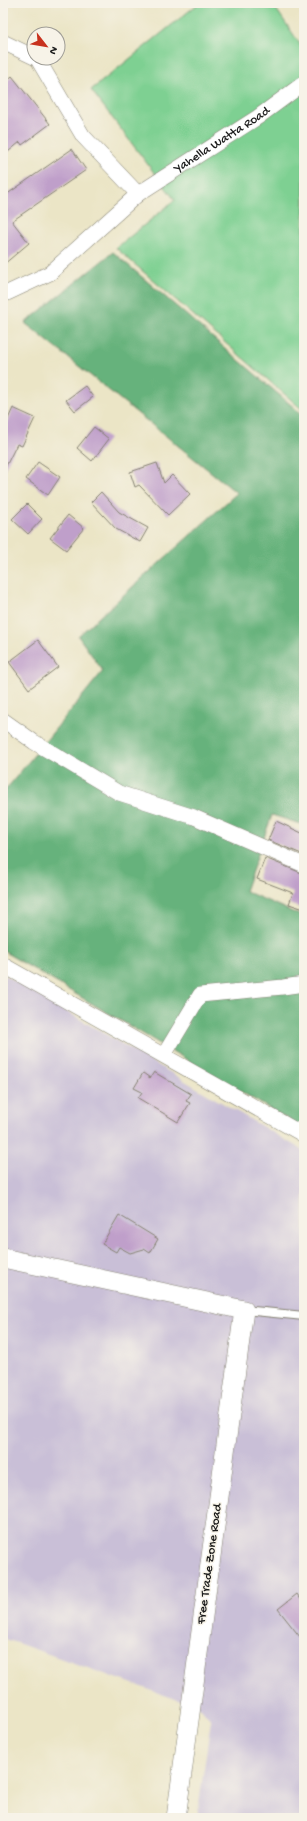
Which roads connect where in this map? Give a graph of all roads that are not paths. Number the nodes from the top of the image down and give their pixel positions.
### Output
1 (3, 42) edge
2 (26, 53) edge
3 (42, 66) edge
4 (304, 83) edge
5 (138, 194) junction
6 (3, 295) edge
7 (3, 720) edge
8 (304, 865) edge
9 (3, 965) edge
10 (304, 984) edge
11 (164, 1056) junction
12 (304, 1135) edge
13 (3, 1258) edge
14 (244, 1310) junction
15 (304, 1316) edge
16 (176, 1818) edge

1 - 2 street
3 - 5 street
4 - 5 street, Yahella Watta Road
5 - 6 street, Yahella Watta Road
7 - 8 street
9 - 11 street
10 - 11 street
11 - 12 street
13 - 14 street
14 - 15 lane
14 - 16 street, Free Trade Zone Road

